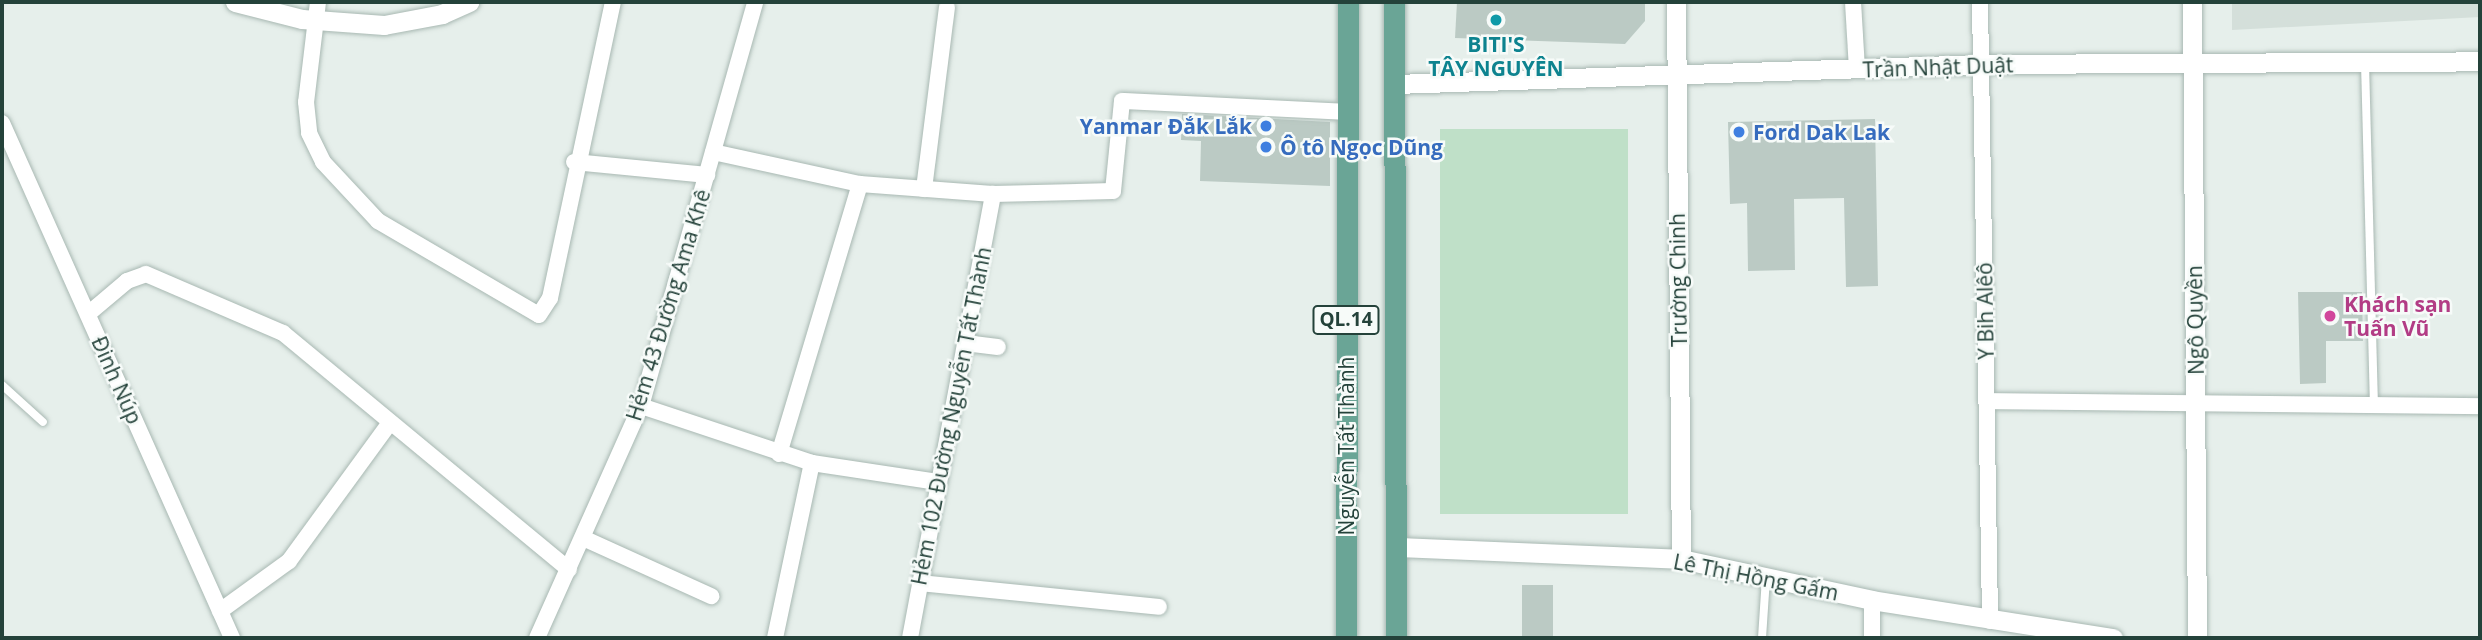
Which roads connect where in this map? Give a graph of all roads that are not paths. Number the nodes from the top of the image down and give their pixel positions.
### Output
1 (235, 2) edge
2 (469, 2) edge
3 (613, 2) edge
4 (755, 2) edge
5 (1348, 2) edge
6 (1394, 2) edge
7 (1676, 2) edge
8 (1853, 2) edge
9 (1980, 2) edge
10 (2192, 2) edge
11 (947, 7) dead end
12 (316, 11) edge
13 (2480, 61) edge
14 (2365, 63) junction
15 (1981, 65) junction
16 (2193, 65) junction
17 (1857, 70) junction
18 (1677, 77) junction
19 (1395, 84) junction
20 (1346, 112) junction
21 (4, 132) edge
22 (713, 152) junction
23 (574, 162) junction
24 (706, 175) junction
25 (860, 184) junction
26 (924, 189) junction
27 (993, 194) junction
28 (88, 314) junction
29 (965, 343) junction
30 (998, 347) dead end
31 (2, 385) edge
32 (1986, 401) junction
33 (2196, 405) junction
34 (641, 406) junction
35 (2374, 406) junction
36 (2480, 406) edge
37 (43, 422) dead end
38 (388, 424) junction
39 (779, 454) junction
40 (812, 463) junction
41 (938, 482) junction
42 (583, 538) junction
43 (1396, 547) junction
44 (1681, 559) junction
45 (569, 570) junction
46 (1766, 578) junction
47 (920, 583) junction
48 (711, 596) dead end
49 (1872, 600) junction
50 (1159, 607) dead end
51 (220, 611) junction
52 (1990, 621) junction
53 (232, 638) edge
54 (537, 638) edge
55 (775, 638) edge
56 (909, 638) edge
57 (1346, 638) edge
58 (1395, 638) edge
59 (1762, 638) edge
60 (1872, 638) edge
61 (2113, 638) edge
62 (2197, 638) edge

1 - 12 street
2 - 12 street
3 - 23 street
4 - 22 street, Hẻm 43 Đường Ama Khê
5 - 20 main road, Nguyễn Tất Thành / QL.14
6 - 19 main road, QL.14
7 - 18 street, Trường Chinh
8 - 17 street
9 - 15 street, Y Bih Alêô
10 - 16 street, Ngô Quyền
11 - 26 street
12 - 23 street
13 - 14 street, Trần Nhật Duật
14 - 16 street, Trần Nhật Duật
14 - 35 lane
15 - 16 street, Trần Nhật Duật
15 - 17 street, Trần Nhật Duật
15 - 32 street, Y Bih Alêô
16 - 33 street, Ngô Quyền
17 - 18 street, Trần Nhật Duật
18 - 19 street, Trần Nhật Duật
18 - 44 street, Trường Chinh
19 - 43 main road, QL.14
20 - 27 street
20 - 57 main road, Nguyễn Tất Thành / QL.14
21 - 28 street, Đinh Núp
22 - 24 street, Hẻm 43 Đường Ama Khê
22 - 25 street
23 - 24 street
24 - 34 street, Hẻm 43 Đường Ama Khê
25 - 26 street
25 - 39 street
26 - 27 street
27 - 29 street, Hẻm 102 Đường Nguyễn Tất Thành
28 - 38 street
28 - 51 street, Đinh Núp
29 - 30 street
29 - 41 street, Hẻm 102 Đường Nguyễn Tất Thành
31 - 37 lane
32 - 33 street
32 - 52 street, Y Bih Alêô
33 - 35 street
33 - 62 street, Ngô Quyền
34 - 39 street
34 - 42 street, Hẻm 43 Đường Ama Khê
35 - 36 street
38 - 45 street
38 - 51 street
39 - 40 street
40 - 41 street
40 - 55 street
41 - 47 street, Hẻm 102 Đường Nguyễn Tất Thành
42 - 45 street, Hẻm 43 Đường Ama Khê
42 - 48 street
43 - 44 street, Lê Thị Hồng Gấm
43 - 58 main road, QL.14
44 - 46 street, Lê Thị Hồng Gấm
45 - 54 street, Hẻm 43 Đường Ama Khê
46 - 49 street, Lê Thị Hồng Gấm
46 - 59 lane
47 - 50 street
47 - 56 street, Hẻm 102 Đường Nguyễn Tất Thành
49 - 52 street, Lê Thị Hồng Gấm
49 - 60 street
51 - 53 street, Đinh Núp
52 - 61 street, Lê Thị Hồng Gấm

